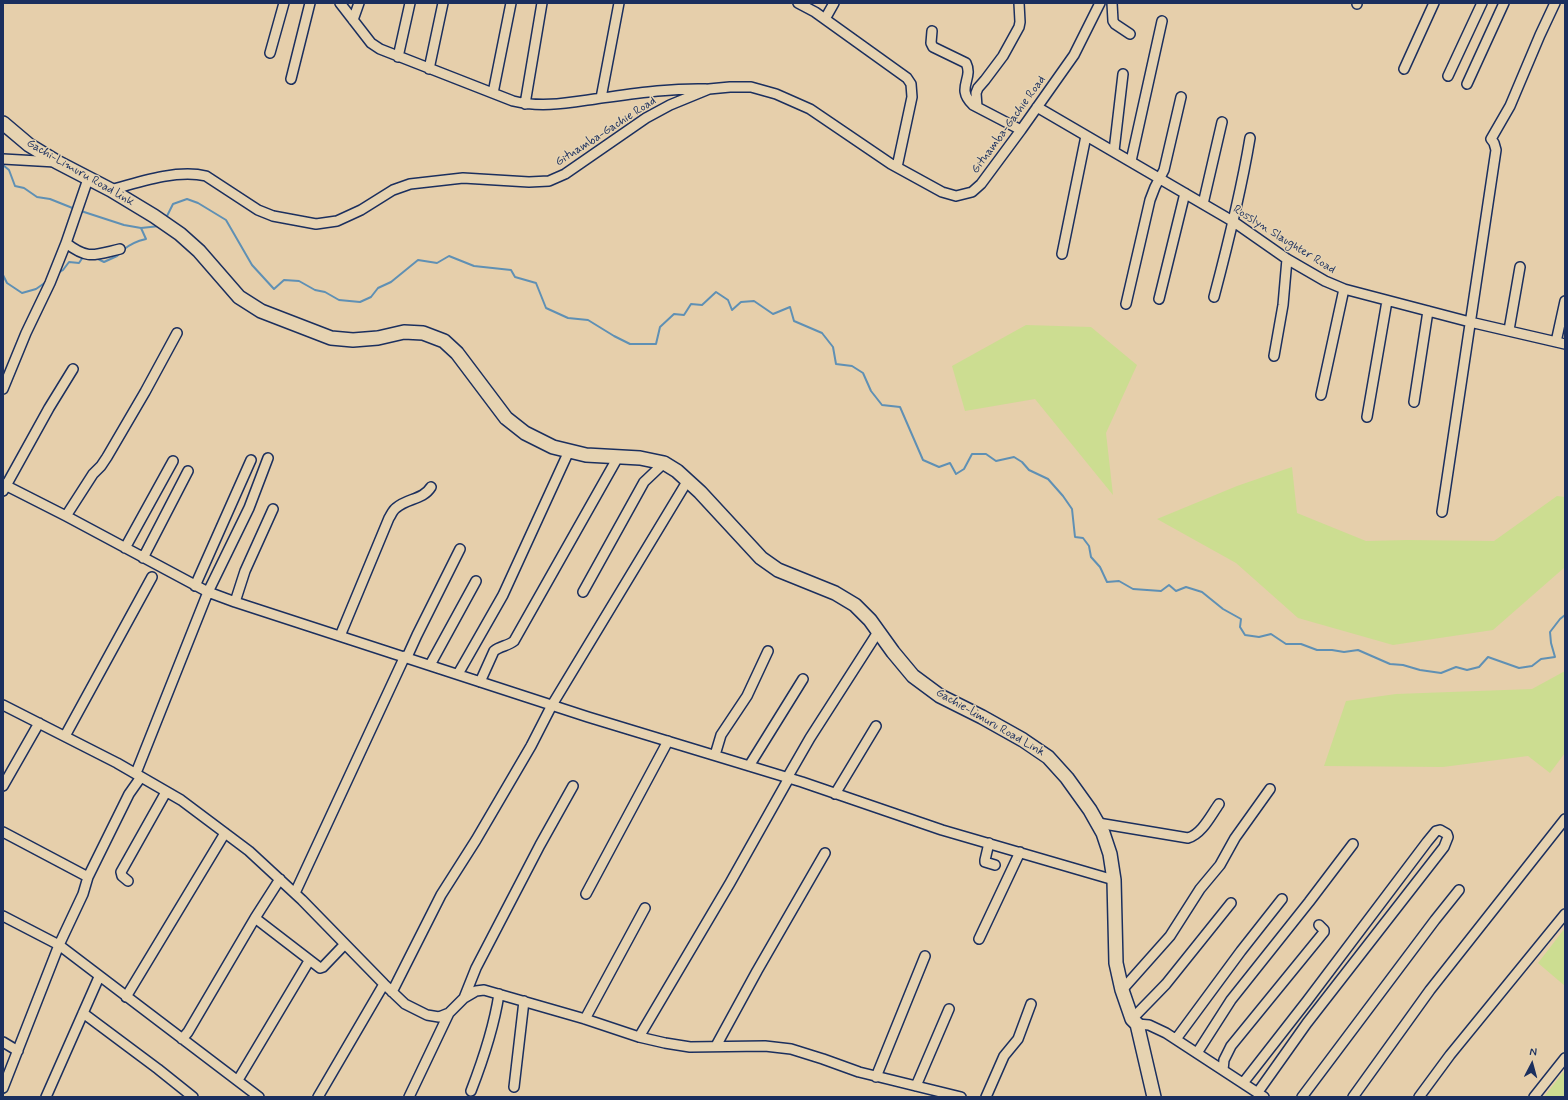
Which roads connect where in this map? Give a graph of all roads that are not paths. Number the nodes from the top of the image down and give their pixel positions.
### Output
1 (284, 3) edge
2 (310, 3) edge
3 (340, 3) edge
4 (359, 3) edge
5 (410, 3) edge
6 (443, 3) edge
7 (511, 3) edge
8 (542, 3) edge
9 (619, 3) edge
10 (798, 3) edge
11 (834, 3) edge
12 (1019, 3) edge
13 (1100, 3) edge
14 (1112, 3) edge
15 (1434, 3) edge
16 (1482, 3) edge
17 (1504, 3) edge
18 (1555, 3) edge
19 (353, 20) junction
20 (825, 20) junction
21 (1162, 21) dead end
22 (932, 31) dead end
23 (1130, 34) dead end
24 (270, 53) dead end
25 (398, 57) junction
26 (429, 69) junction
27 (1404, 69) dead end
28 (1124, 74) dead end
29 (1448, 76) dead end
30 (291, 79) dead end
31 (1467, 84) dead end
32 (709, 89) junction
33 (494, 94) junction
34 (1181, 97) dead end
35 (601, 98) junction
36 (525, 104) junction
37 (977, 107) junction
38 (1037, 107) junction
39 (1222, 122) dead end
40 (3, 123) edge
41 (1021, 130) junction
42 (1086, 136) junction
43 (1250, 138) dead end
44 (1114, 151) junction
45 (3, 159) edge
46 (1131, 161) junction
47 (57, 162) junction
48 (897, 168) junction
49 (1159, 178) junction
50 (88, 179) junction
51 (111, 190) junction
52 (1185, 193) junction
53 (1203, 204) junction
54 (163, 222) joint
55 (1234, 222) junction
56 (66, 243) junction
57 (120, 249) dead end
58 (1062, 254) dead end
59 (1287, 258) junction
60 (1520, 267) dead end
61 (1344, 289) junction
62 (1214, 297) dead end
63 (1159, 299) dead end
64 (1387, 300) junction
65 (1565, 301) edge
66 (1126, 304) dead end
67 (1428, 311) junction
68 (1470, 322) junction
69 (1509, 330) junction
70 (177, 333) dead end
71 (1561, 343) edge
72 (1274, 356) dead end
73 (73, 369) dead end
74 (3, 389) edge
75 (1321, 395) dead end
76 (1414, 402) dead end
77 (1367, 418) dead end
78 (569, 451) junction
79 (618, 457) junction
80 (268, 458) dead end
81 (251, 460) dead end
82 (173, 461) dead end
83 (664, 463) junction
84 (188, 471) dead end
85 (688, 480) junction
86 (4, 487) edge
87 (431, 487) dead end
88 (273, 509) dead end
89 (1442, 512) dead end
90 (66, 516) junction
91 (125, 548) junction
92 (460, 549) dead end
93 (143, 558) junction
94 (152, 577) dead end
95 (476, 581) dead end
96 (195, 586) junction
97 (208, 592) junction
98 (583, 592) dead end
99 (235, 602) junction
100 (878, 632) junction
101 (340, 636) junction
102 (768, 652) dead end
103 (406, 657) junction
104 (430, 665) junction
105 (458, 674) junction
106 (803, 680) dead end
107 (480, 682) junction
108 (3, 705) edge
109 (552, 705) junction
110 (39, 723) junction
111 (876, 726) dead end
112 (65, 736) junction
113 (668, 741) junction
114 (715, 755) junction
115 (749, 766) junction
116 (138, 775) junction
117 (788, 778) junction
118 (3, 786) edge
119 (573, 786) dead end
120 (1270, 789) dead end
121 (166, 792) junction
122 (835, 794) junction
123 (1219, 804) dead end
124 (1565, 819) edge
125 (1098, 823) junction
126 (3, 832) edge
127 (225, 833) junction
128 (989, 843) junction
129 (1353, 844) dead end
130 (1020, 852) junction
131 (825, 853) dead end
132 (995, 865) dead end
133 (88, 877) junction
134 (280, 879) junction
135 (1114, 880) junction
136 (128, 881) dead end
137 (1459, 890) dead end
138 (295, 893) junction
139 (586, 894) dead end
140 (1282, 899) dead end
141 (1231, 902) dead end
142 (645, 908) dead end
143 (1565, 914) edge
144 (3, 916) edge
145 (255, 918) junction
146 (1319, 925) dead end
147 (980, 939) dead end
148 (345, 944) junction
149 (59, 945) junction
150 (925, 956) dead end
151 (309, 961) junction
152 (100, 977) junction
153 (384, 984) junction
154 (1122, 990) junction
155 (392, 992) junction
156 (499, 994) junction
157 (126, 997) junction
158 (464, 998) junction
159 (524, 1001) junction
160 (1031, 1004) dead end
161 (949, 1009) dead end
162 (83, 1013) junction
163 (449, 1013) junction
164 (584, 1019) junction
165 (1135, 1022) junction
166 (639, 1037) junction
167 (182, 1039) junction
168 (1176, 1039) junction
169 (3, 1042) edge
170 (716, 1046) junction
171 (18, 1051) junction
172 (1197, 1053) junction
173 (1565, 1058) edge
174 (1223, 1070) junction
175 (876, 1077) junction
176 (238, 1080) junction
177 (1243, 1083) junction
178 (916, 1086) junction
179 (514, 1087) dead end
180 (3, 1088) edge
181 (471, 1091) dead end
182 (1261, 1095) edge
183 (46, 1097) edge
184 (193, 1097) edge
185 (259, 1097) edge
186 (318, 1097) edge
187 (409, 1097) edge
188 (961, 1097) edge
189 (986, 1097) edge
190 (1154, 1097) edge
191 (1302, 1097) edge
192 (1353, 1097) edge
193 (1419, 1097) edge
194 (1534, 1097) edge

1 - 24 street
2 - 30 street
3 - 19 street
4 - 19 street
5 - 25 street
6 - 26 street
7 - 33 street
8 - 36 street
9 - 35 street
10 - 20 street
11 - 20 street
12 - 37 street
13 - 38 street, Gituamba-Gachie Road
14 - 23 street
15 - 27 street
16 - 29 street
17 - 31 street
18 - 68 street
19 - 25 street
20 - 48 street
21 - 46 street
22 - 37 street
25 - 26 street
26 - 33 street
28 - 44 street
32 - 35 street
32 - 48 street, Gituamba-Gachie Road
32 - 51 street, Gituamba-Gachie Road
33 - 36 street
34 - 49 street
35 - 36 street
37 - 41 street
38 - 41 street, Gituamba-Gachie Road
38 - 42 street, Rosslyn Slaughter Road
39 - 53 street
40 - 47 main road, Gachi-Limuru Road link
41 - 48 street, Gituamba-Gachie Road
42 - 44 street, Rosslyn Slaughter Road
42 - 58 street
43 - 55 street
44 - 46 street, Rosslyn Slaughter Road
45 - 47 street
46 - 49 street, Rosslyn Slaughter Road
47 - 50 main road, Gachi-Limuru Road link
49 - 52 street, Rosslyn Slaughter Road
49 - 66 street
50 - 51 main road, Gachi-Limuru Road link
50 - 56 street
51 - 54 main road, Gachi-Limuru Road link
52 - 53 street, Rosslyn Slaughter Road
52 - 63 street
53 - 55 street, Rosslyn Slaughter Road
54 - 78 main road, Gachie-limuru Road Link
55 - 59 street, Rosslyn Slaughter Road
55 - 62 street
56 - 57 street
56 - 74 street
59 - 61 street, Rosslyn Slaughter Road
59 - 72 street
60 - 69 street
61 - 64 street, Rosslyn Slaughter Road
61 - 75 street
64 - 67 street, Rosslyn Slaughter Road
64 - 77 street
65 - 71 street
67 - 68 street, Rosslyn Slaughter Road
67 - 76 street
68 - 69 street, Rosslyn Slaughter Road
68 - 89 street
69 - 71 street, Rosslyn Slaughter Road
70 - 90 street
73 - 86 street
78 - 79 main road, Gachie-limuru Road Link
78 - 105 street
79 - 83 main road, Gachie-limuru Road Link
79 - 107 street
80 - 97 street
81 - 96 street
82 - 91 street
83 - 85 main road, Gachie-limuru Road Link
83 - 98 street
84 - 93 street
85 - 100 main road, Gachie-limuru Road Link
85 - 109 street
86 - 90 street
87 - 101 street
88 - 99 street
90 - 91 street
91 - 93 street
92 - 103 street
93 - 96 street
94 - 112 street
95 - 104 street
96 - 97 street
97 - 99 street
97 - 116 street
99 - 101 street
100 - 117 street
100 - 125 main road, Gachie-limuru Road Link
101 - 103 street
102 - 114 street
103 - 104 street
103 - 138 street
104 - 105 street
105 - 107 street
106 - 115 street
107 - 109 street
108 - 110 street
109 - 113 street
109 - 155 street
110 - 112 street
110 - 118 street
111 - 122 street
112 - 116 street
113 - 114 street
113 - 139 street
114 - 115 street
115 - 117 street
116 - 121 street
116 - 133 street
117 - 122 street
117 - 166 street
119 - 158 street
120 - 154 street
121 - 127 street
121 - 136 street
122 - 128 street
123 - 125 street
124 - 192 street
125 - 135 main road, Gachie-limuru Road Link
126 - 133 street
127 - 134 street
127 - 157 street
128 - 130 street
128 - 132 street
129 - 172 street
130 - 135 street
130 - 147 street
131 - 170 street
133 - 149 street
134 - 138 street
134 - 145 street
135 - 154 main road, Gachie-limuru Road Link
137 - 191 street
138 - 148 street
140 - 168 street
141 - 165 street
142 - 164 street
143 - 193 street
144 - 149 street
145 - 151 street
145 - 167 street
146 - 174 street
148 - 151 street
148 - 153 street
149 - 152 street
149 - 171 street
150 - 175 street
151 - 176 street
152 - 157 street
152 - 162 street
153 - 155 street
153 - 186 street
154 - 165 main road, Gachie-limuru Road Link
155 - 163 street
156 - 158 street
156 - 159 street
156 - 181 street
157 - 167 street
158 - 163 street
159 - 164 street
159 - 179 street
160 - 189 street
161 - 178 street
162 - 183 street
162 - 184 street
163 - 187 street
164 - 166 street
165 - 168 street
165 - 190 main road, Gachie-limuru Road Link
166 - 170 street
167 - 176 street
168 - 172 street
169 - 171 street
170 - 175 street
171 - 180 street
172 - 174 street
173 - 194 street
174 - 177 street
175 - 178 street
176 - 185 street
177 - 182 street
177 - 182 street
178 - 188 street

